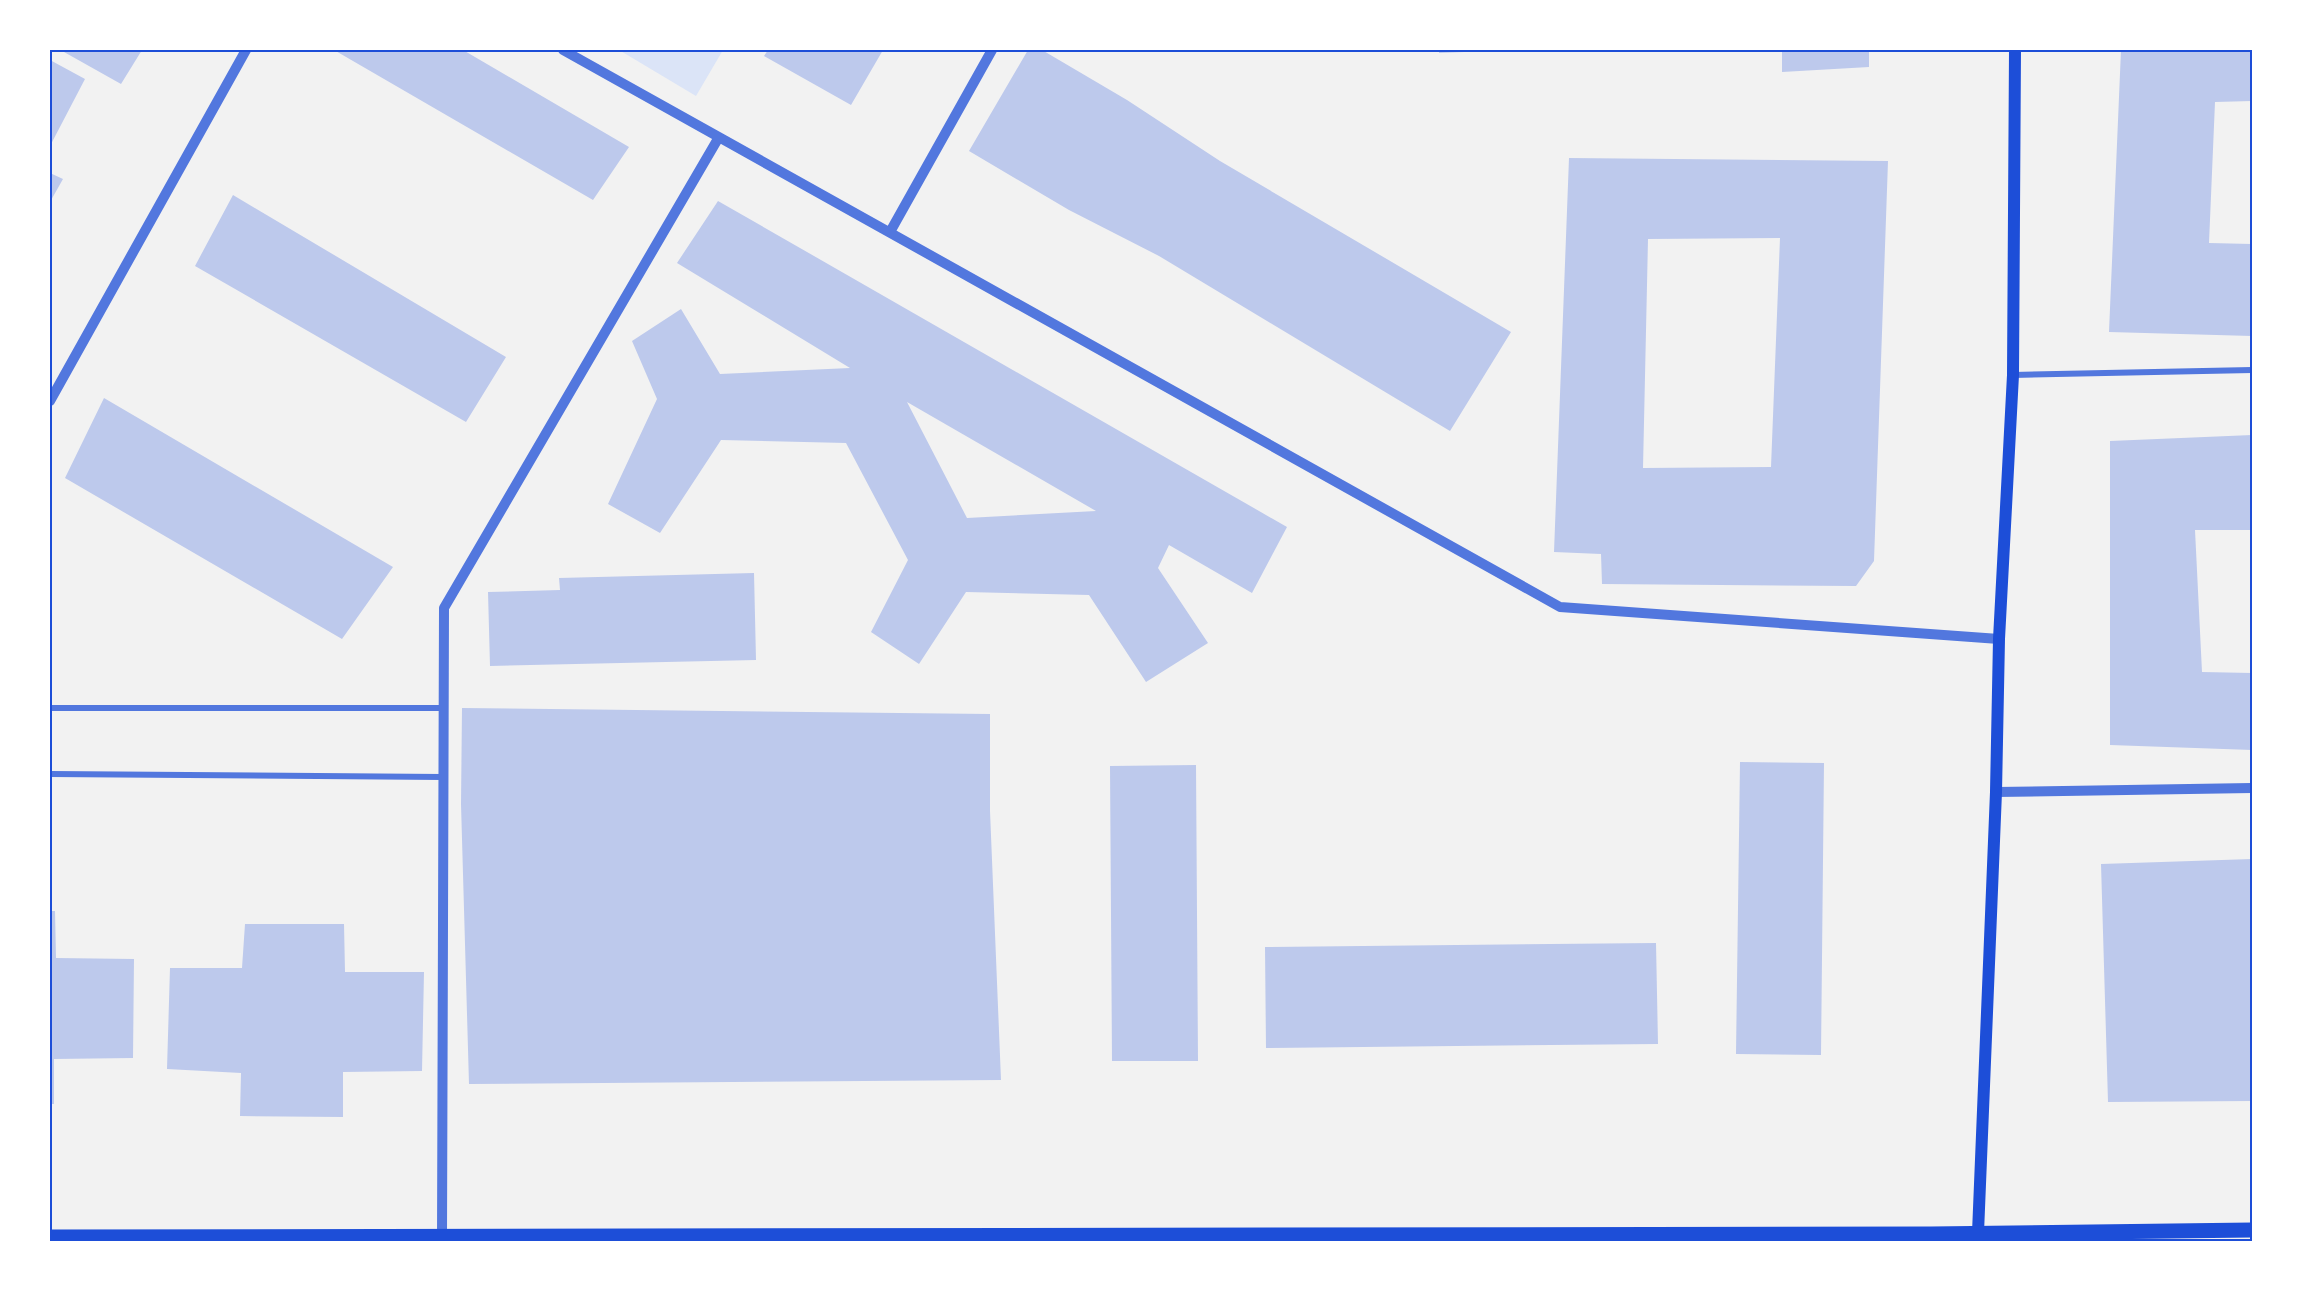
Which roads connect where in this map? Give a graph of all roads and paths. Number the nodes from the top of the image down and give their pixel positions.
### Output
1 (246, 50) edge
2 (563, 50) edge
3 (992, 50) edge
4 (2015, 50) edge
5 (719, 137) junction
6 (890, 232) junction
7 (2253, 370) edge
8 (2013, 375) junction
9 (50, 401) edge
10 (1999, 639) junction
11 (50, 708) edge
12 (442, 708) junction
13 (50, 774) edge
14 (443, 777) junction
15 (2253, 788) edge
16 (1996, 792) junction
17 (2253, 1230) edge
18 (1978, 1233) junction
19 (50, 1237) edge
20 (2007, 1237) edge
21 (442, 1238) junction
22 (1931, 1238) edge

1 - 9 street
2 - 5 street
3 - 6 street
4 - 8 main road
5 - 6 street
5 - 12 street
6 - 10 street
7 - 8 street
8 - 10 main road
10 - 16 main road
11 - 12 street
12 - 14 street
13 - 14 street
14 - 21 street
15 - 16 street
16 - 18 main road
17 - 20 main road
18 - 20 main road
18 - 22 main road
19 - 21 main road
21 - 22 main road

